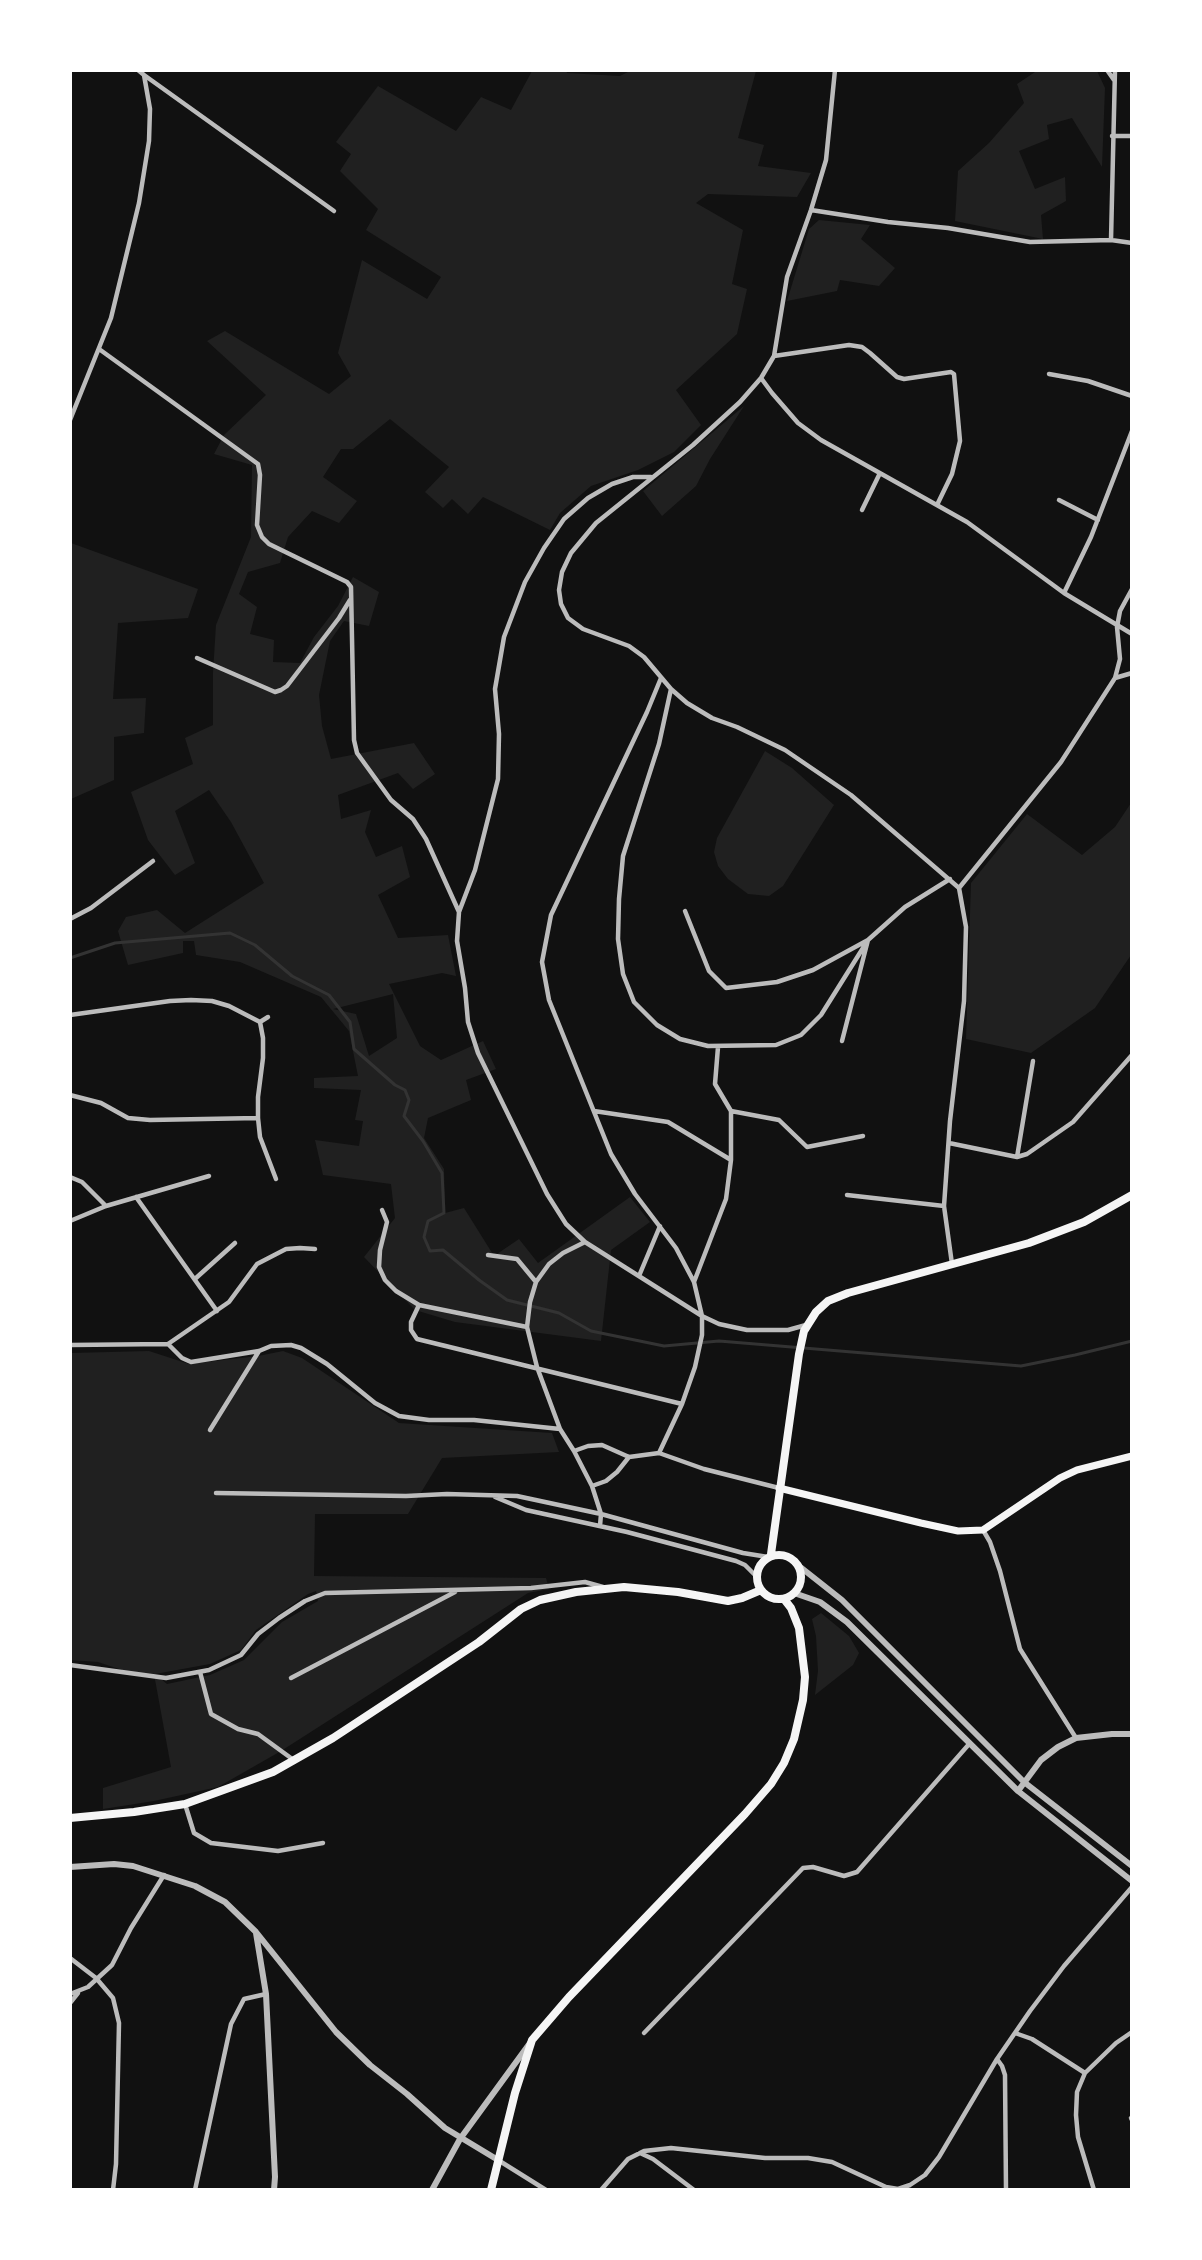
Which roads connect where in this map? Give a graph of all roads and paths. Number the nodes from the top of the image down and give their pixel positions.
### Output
1 (138, 70) edge
2 (835, 70) edge
3 (1107, 70) edge
4 (1115, 70) edge
5 (144, 75) junction
6 (1114, 81) junction
7 (1112, 136) junction
8 (1131, 136) edge
9 (811, 210) junction
10 (334, 211) dead end
11 (1111, 240) junction
12 (1131, 243) edge
13 (99, 349) junction
14 (774, 356) junction
15 (1049, 374) dead end
16 (761, 378) junction
17 (1131, 396) edge
18 (70, 420) edge
19 (1131, 431) edge
20 (880, 473) junction
21 (651, 477) junction
22 (1059, 500) dead end
23 (937, 505) junction
24 (862, 510) dead end
25 (1098, 520) junction
26 (1131, 589) edge
27 (1065, 593) junction
28 (351, 597) junction
29 (1117, 627) junction
30 (1131, 634) edge
31 (197, 657) dead end
32 (1131, 673) edge
33 (662, 678) junction
34 (1115, 678) junction
35 (671, 689) junction
36 (153, 861) dead end
37 (950, 879) junction
38 (959, 888) junction
39 (685, 911) dead end
40 (459, 912) junction
41 (70, 919) edge
42 (868, 940) junction
43 (70, 1015) edge
44 (268, 1017) dead end
45 (260, 1022) junction
46 (842, 1041) dead end
47 (718, 1047) junction
48 (1131, 1054) edge
49 (1033, 1061) dead end
50 (70, 1095) edge
51 (594, 1111) junction
52 (731, 1111) junction
53 (258, 1118) junction
54 (863, 1136) dead end
55 (949, 1143) junction
56 (1017, 1157) junction
57 (731, 1160) junction
58 (209, 1176) dead end
59 (70, 1177) edge
60 (276, 1179) dead end
61 (848, 1195) dead end
62 (1131, 1195) edge
63 (136, 1197) junction
64 (106, 1206) junction
65 (944, 1206) junction
66 (382, 1210) dead end
67 (70, 1221) edge
68 (660, 1226) junction
69 (585, 1242) junction
70 (235, 1243) dead end
71 (315, 1249) dead end
72 (488, 1255) dead end
73 (952, 1264) junction
74 (639, 1276) junction
75 (196, 1278) junction
76 (536, 1282) junction
77 (694, 1282) junction
78 (419, 1305) junction
79 (217, 1311) junction
80 (702, 1316) junction
81 (806, 1325) junction
82 (527, 1327) junction
83 (168, 1344) junction
84 (70, 1345) edge
85 (259, 1351) junction
86 (537, 1367) junction
87 (682, 1404) junction
88 (210, 1430) dead end
89 (560, 1430) junction
90 (574, 1451) junction
91 (659, 1453) junction
92 (1131, 1456) edge
93 (629, 1457) junction
94 (592, 1486) junction
95 (779, 1488) junction
96 (216, 1493) dead end
97 (493, 1496) junction
98 (601, 1514) junction
99 (600, 1526) junction
100 (983, 1530) junction
101 (770, 1556) junction
102 (799, 1566) junction
103 (757, 1577) junction
104 (609, 1588) junction
105 (457, 1590) junction
106 (761, 1590) junction
107 (794, 1593) junction
108 (784, 1599) junction
109 (886, 1645) junction
110 (878, 1654) junction
111 (70, 1665) edge
112 (200, 1672) junction
113 (291, 1678) dead end
114 (1131, 1734) edge
115 (1076, 1738) junction
116 (970, 1743) junction
117 (296, 1761) junction
118 (1024, 1782) junction
119 (1018, 1791) junction
120 (185, 1804) junction
121 (73, 1816) edge
122 (323, 1843) dead end
123 (1131, 1866) edge
124 (70, 1867) edge
125 (164, 1875) junction
126 (1131, 1881) edge
127 (1131, 1887) edge
128 (256, 1932) junction
129 (70, 1958) edge
130 (96, 1978) junction
131 (78, 1992) junction
132 (266, 1994) junction
133 (70, 1995) edge
134 (70, 2003) edge
135 (1131, 2032) edge
136 (644, 2033) dead end
137 (1015, 2033) junction
138 (531, 2040) junction
139 (997, 2059) junction
140 (1085, 2073) junction
141 (460, 2139) junction
142 (640, 2153) junction
143 (498, 2160) junction
144 (113, 2190) edge
145 (195, 2190) edge
146 (274, 2190) edge
147 (432, 2190) edge
148 (491, 2190) edge
149 (546, 2190) edge
150 (602, 2190) edge
151 (694, 2190) edge
152 (1006, 2190) edge
153 (1094, 2190) edge

1 - 5 street
2 - 9 street
3 - 6 street
4 - 6 street
5 - 10 street
5 - 13 street
6 - 7 street
7 - 8 street
7 - 11 street
9 - 11 street
9 - 14 street
11 - 12 street
13 - 18 street
13 - 28 street
14 - 16 street
14 - 23 street
15 - 17 street
16 - 20 street
16 - 21 street
19 - 25 street
20 - 23 street
20 - 24 street
21 - 33 street
21 - 40 street
22 - 25 street
23 - 27 street
25 - 27 street
26 - 29 street
27 - 29 street
28 - 31 street
28 - 40 street
29 - 30 street
29 - 34 street
32 - 34 street
33 - 35 street
33 - 51 street
34 - 38 street
35 - 37 street
35 - 47 street
36 - 41 street
37 - 38 street
37 - 42 street
38 - 55 street
39 - 42 street
40 - 69 street
42 - 46 street
42 - 47 street
43 - 45 street
44 - 45 street
45 - 53 street
47 - 52 street
48 - 56 street
49 - 56 street
50 - 53 street
51 - 57 street
51 - 68 street
52 - 54 street
52 - 57 street
53 - 60 street
55 - 56 street
55 - 65 street
57 - 77 street
58 - 63 street
59 - 64 street
61 - 65 street
62 - 73 main road
63 - 64 street
63 - 75 street
64 - 67 street
65 - 73 street
66 - 78 street
68 - 74 street
68 - 77 street
69 - 74 street
69 - 76 street
70 - 75 street
71 - 79 street
72 - 76 street
73 - 81 main road
74 - 80 street
75 - 79 street
76 - 82 street
77 - 80 street
78 - 82 street
78 - 86 street
79 - 83 street
80 - 81 street
80 - 87 street
81 - 95 main road
82 - 86 street
83 - 84 street
83 - 85 street
85 - 88 street
85 - 89 street
86 - 87 street
86 - 89 street
87 - 91 street
89 - 90 street
90 - 93 street
90 - 94 street
91 - 93 street
91 - 95 street
92 - 100 main road
93 - 94 street
94 - 98 street
95 - 100 main road
95 - 101 main road
96 - 97 street
97 - 98 street
97 - 99 street
98 - 99 street
98 - 101 street
99 - 103 street
100 - 115 street
101 - 102 main road
101 - 103 main road
102 - 107 main road
102 - 109 street
103 - 106 main road
104 - 105 street
104 - 106 main road
104 - 117 main road
105 - 112 street
105 - 113 street
106 - 108 main road
107 - 108 main road
107 - 110 street
108 - 138 main road
109 - 110 street
109 - 118 street
110 - 116 street
111 - 112 street
112 - 117 street
114 - 115 street
115 - 118 street
116 - 119 street
116 - 136 street
117 - 120 main road
118 - 119 street
118 - 123 street
119 - 126 street
120 - 121 main road
120 - 122 street
124 - 125 street
125 - 128 street
125 - 130 street
127 - 137 street
128 - 132 street
128 - 141 street
129 - 130 street
130 - 131 street
130 - 144 street
131 - 133 street
131 - 134 street
132 - 145 street
132 - 146 street
135 - 140 street
137 - 139 street
137 - 140 street
138 - 141 street
138 - 143 main road
139 - 142 street
139 - 152 street
140 - 153 street
141 - 143 street
141 - 147 street
142 - 150 street
142 - 151 street
143 - 148 main road
143 - 149 street

